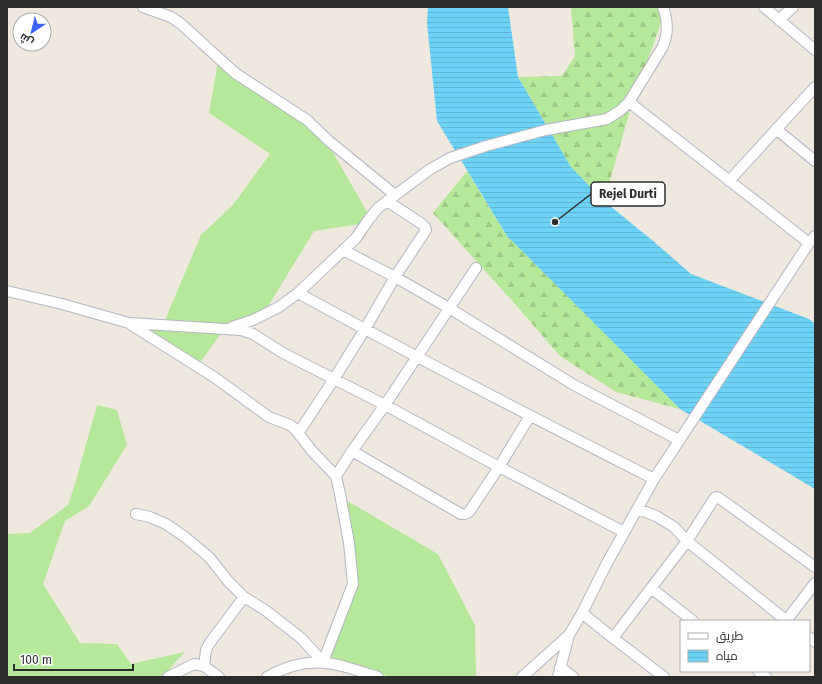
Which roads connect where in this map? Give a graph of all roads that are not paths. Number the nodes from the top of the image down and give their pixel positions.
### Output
1 (142, 7) edge
2 (663, 7) edge
3 (764, 7) edge
4 (793, 7) edge
5 (779, 20) junction
6 (815, 50) edge
7 (815, 87) edge
8 (629, 102) junction
9 (776, 129) junction
10 (815, 161) edge
11 (729, 181) junction
12 (395, 195) junction
13 (387, 201) junction
14 (812, 240) edge
15 (343, 250) junction
16 (476, 268) dead end
17 (395, 277) junction
18 (7, 291) edge
19 (298, 293) junction
20 (449, 308) junction
21 (129, 323) junction
22 (227, 329) junction
23 (365, 329) junction
24 (416, 357) junction
25 (334, 379) junction
26 (385, 405) junction
27 (530, 416) junction
28 (299, 432) junction
29 (679, 440) junction
30 (352, 451) junction
31 (499, 467) junction
32 (336, 476) junction
33 (654, 479) junction
34 (638, 509) junction
35 (136, 514) dead end
36 (624, 532) junction
37 (686, 541) junction
38 (815, 567) edge
39 (815, 583) edge
40 (651, 588) junction
41 (244, 597) junction
42 (582, 613) junction
43 (692, 620) edge
44 (785, 620) edge
45 (787, 620) edge
46 (569, 635) junction
47 (613, 638) junction
48 (323, 662) junction
49 (204, 666) junction
50 (560, 667) junction
51 (168, 677) edge
52 (219, 677) edge
53 (268, 677) edge
54 (378, 677) edge
55 (522, 677) edge
56 (558, 677) edge
57 (573, 677) edge
58 (664, 677) edge

1 - 12 street
2 - 8 street
3 - 5 street
4 - 5 street
5 - 6 street
7 - 9 street
8 - 11 street
8 - 12 street
9 - 10 street
9 - 11 street
11 - 14 street
12 - 13 street
13 - 15 street
13 - 17 street
14 - 29 street
15 - 17 street
15 - 19 street
16 - 20 street
17 - 20 street
17 - 23 street
18 - 21 street
19 - 22 street
19 - 23 street
20 - 24 street
20 - 29 street
21 - 22 street
21 - 28 street
22 - 25 street
23 - 24 street
23 - 25 street
24 - 26 street
24 - 27 street
25 - 26 street
25 - 28 street
26 - 30 street
26 - 31 street
27 - 31 street
27 - 33 street
28 - 32 street
29 - 33 street
30 - 31 street
30 - 32 street
31 - 36 street
32 - 48 street
33 - 34 street
34 - 36 street
34 - 37 street
35 - 41 street
36 - 42 street
37 - 38 street
37 - 40 street
37 - 44 street
39 - 45 street
40 - 43 street
40 - 47 street
41 - 48 street
41 - 49 street
42 - 46 street
42 - 47 street
46 - 50 street
46 - 55 street
47 - 58 street
48 - 53 street
48 - 54 street
49 - 51 street
49 - 52 street
50 - 56 street
50 - 57 street

